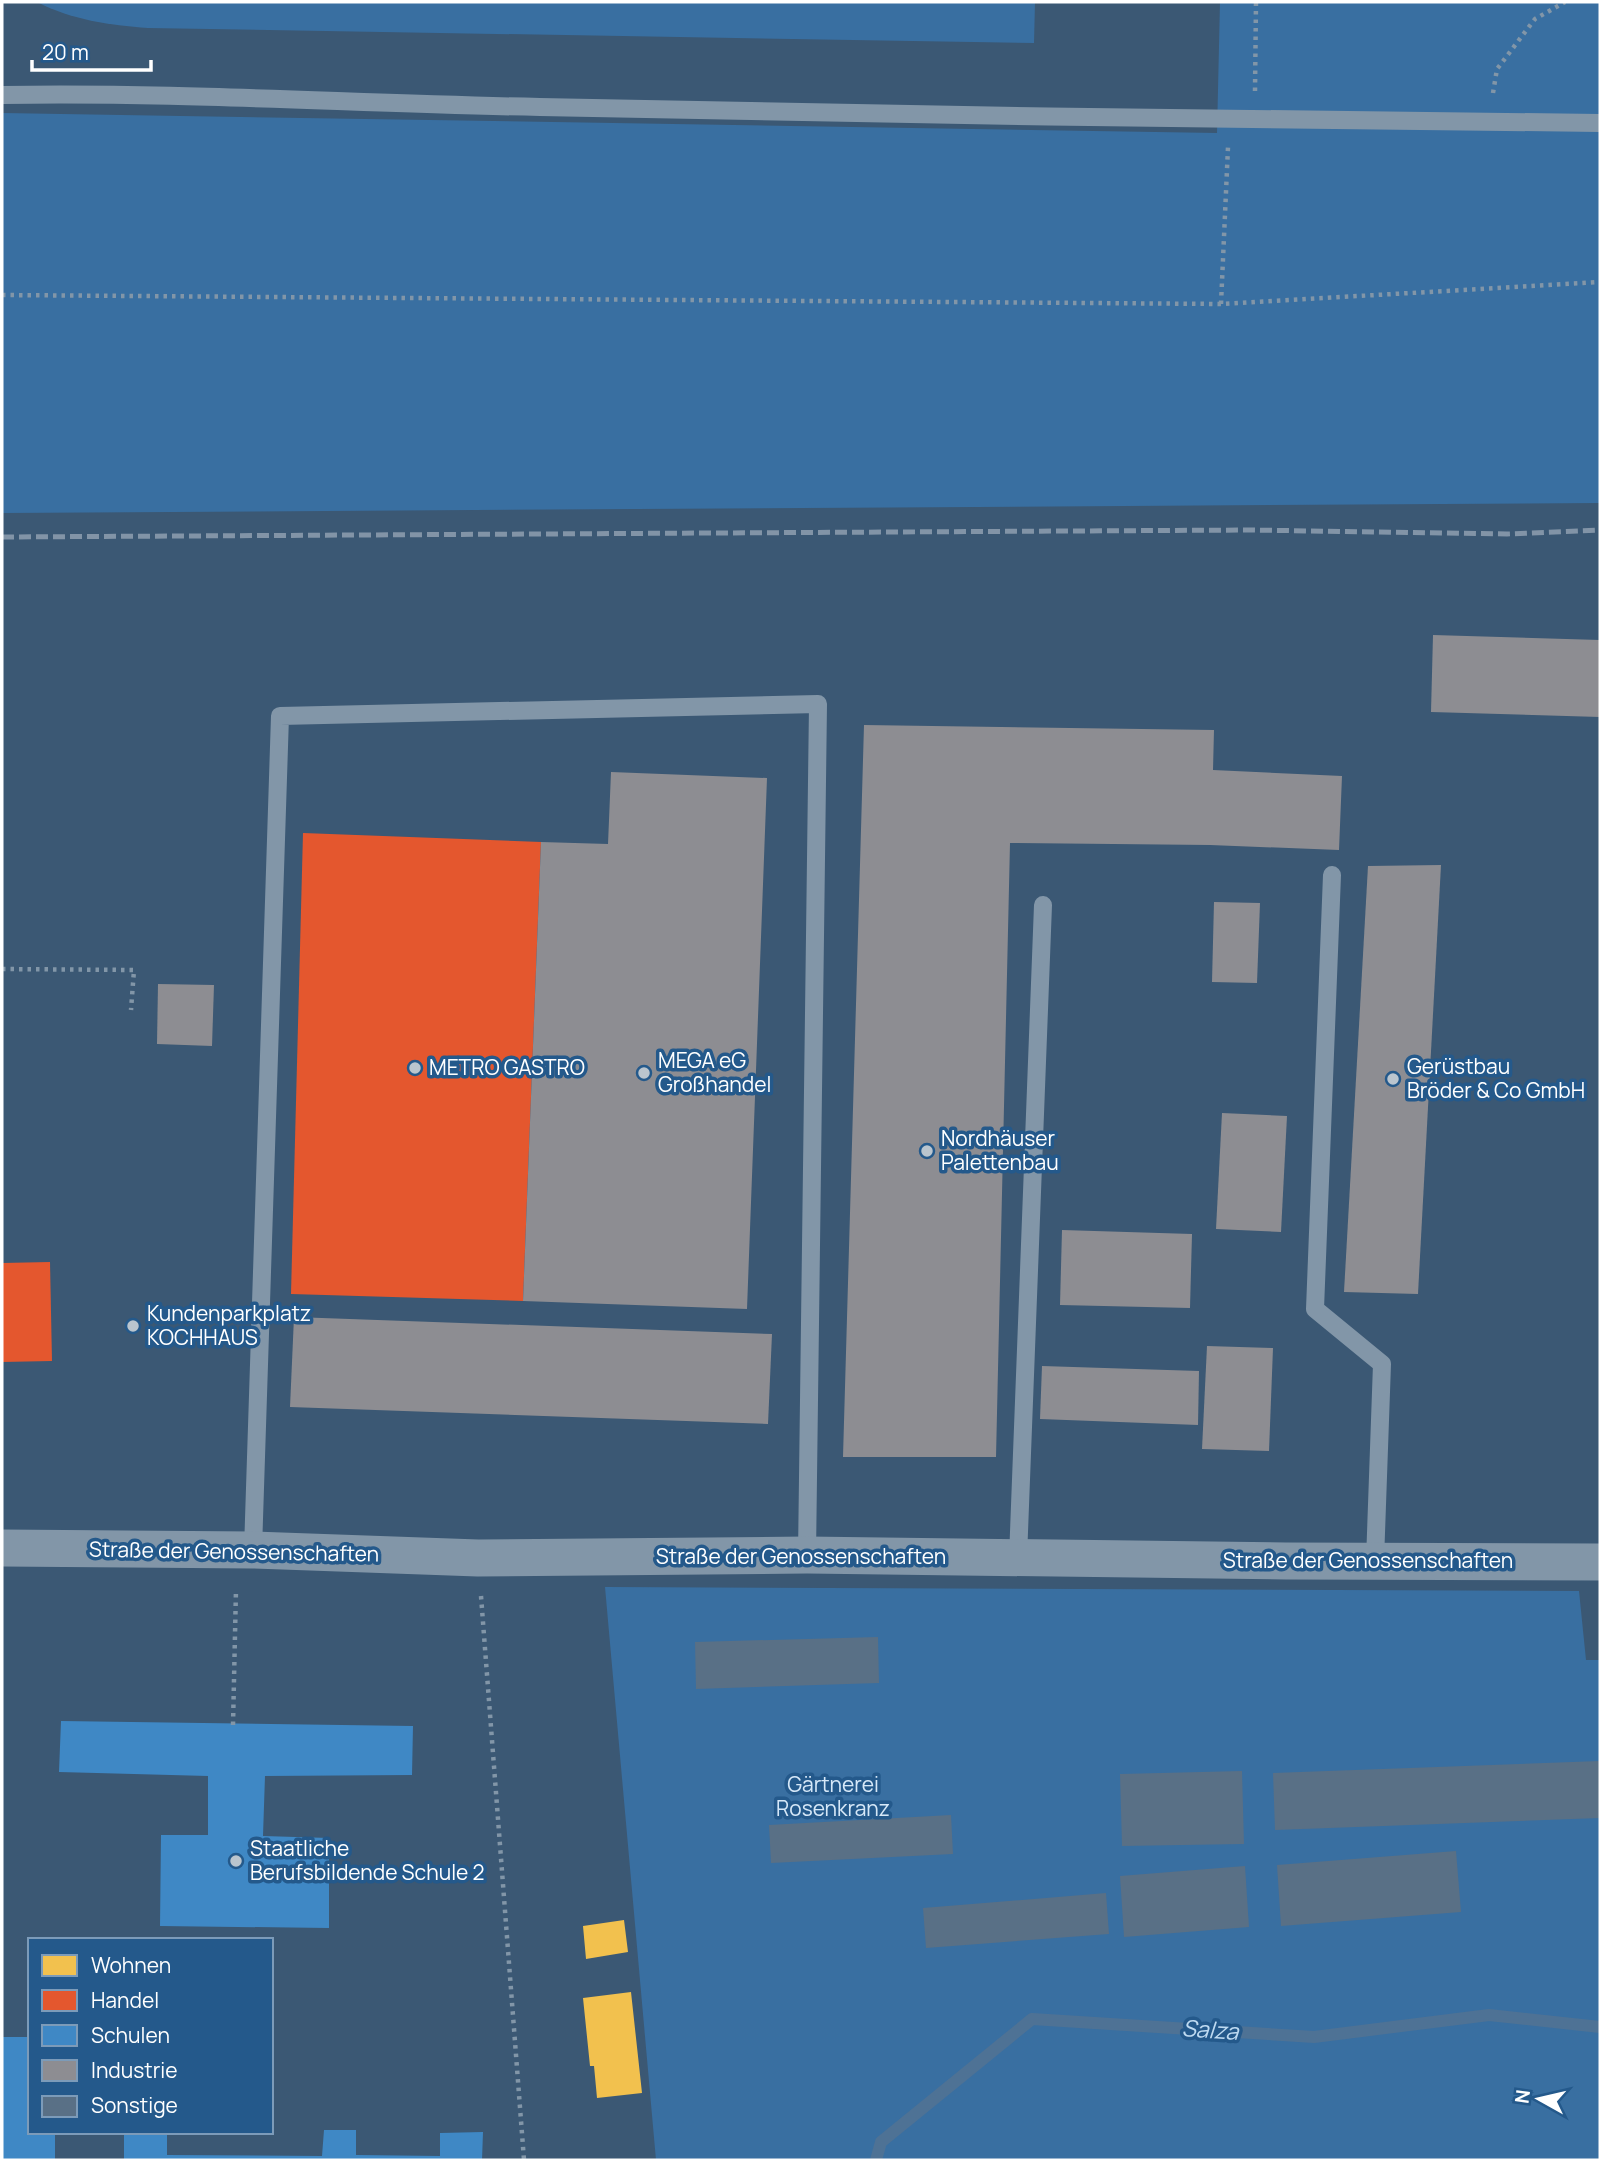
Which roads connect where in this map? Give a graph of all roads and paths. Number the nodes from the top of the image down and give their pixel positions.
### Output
1 (1256, 2) edge
2 (1565, 2) edge
3 (2, 95) edge
4 (1229, 119) junction
5 (1255, 120) junction
6 (1488, 122) junction
7 (1600, 123) edge
8 (1600, 282) edge
9 (2, 295) edge
10 (1221, 304) junction
11 (1332, 875) dead end
12 (1043, 905) dead end
13 (2, 969) edge
14 (131, 1010) dead end
15 (2, 1548) edge
16 (245, 1550) junction
17 (807, 1555) junction
18 (478, 1558) junction
19 (1018, 1558) junction
20 (1375, 1561) junction
21 (1600, 1562) edge
22 (233, 1725) dead end
23 (524, 2160) edge

1 - 5 path
2 - 6 path
3 - 4 lane
4 - 5 lane
4 - 10 path
5 - 6 lane
6 - 7 lane
8 - 10 path
9 - 10 path
11 - 20 lane
12 - 19 lane
13 - 14 path
15 - 16 street, Straße der Genossenschaften
16 - 17 lane
16 - 18 street, Straße der Genossenschaften
16 - 22 path
17 - 18 street, Straße der Genossenschaften
17 - 19 street, Straße der Genossenschaften
18 - 23 path
19 - 20 street, Straße der Genossenschaften
20 - 21 street, Straße der Genossenschaften

